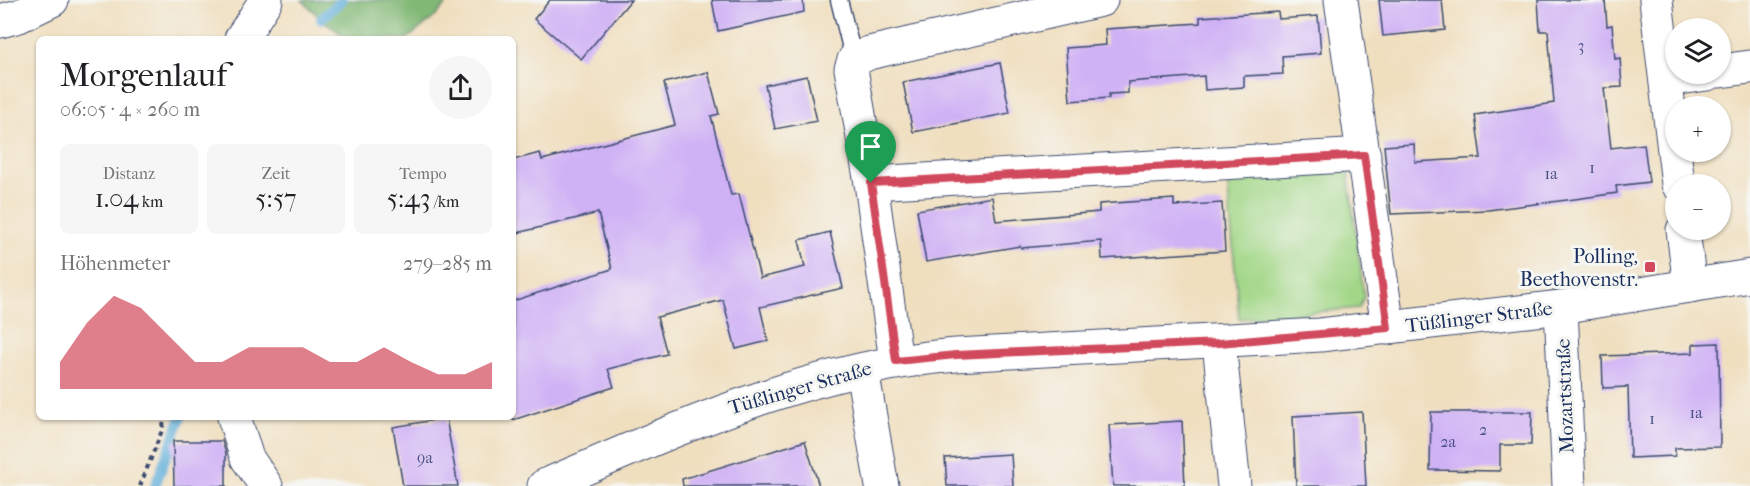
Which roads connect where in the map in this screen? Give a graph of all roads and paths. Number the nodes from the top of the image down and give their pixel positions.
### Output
1 (52, 0) edge
2 (266, 0) edge
3 (839, 0) edge
4 (1101, 0) edge
5 (1341, 0) edge
6 (1656, 0) edge
7 (0, 21) edge
8 (243, 36) edge
9 (854, 60) junction
10 (1750, 66) edge
11 (1731, 69) edge
12 (1665, 72) edge
13 (1666, 84) edge
14 (1364, 155) junction
15 (1677, 174) edge
16 (871, 183) junction
17 (1684, 240) edge
18 (1750, 276) edge
19 (1690, 286) junction
20 (1561, 307) junction
21 (1388, 328) junction
22 (1219, 343) junction
23 (896, 361) junction
24 (862, 370) junction
25 (164, 420) edge
26 (235, 420) edge
27 (140, 486) edge
28 (266, 486) edge
29 (544, 486) edge
30 (882, 486) edge
31 (1234, 486) edge
32 (1569, 486) edge

1 - 7 street
2 - 8 street
3 - 9 lane
4 - 9 street
5 - 14 street
6 - 12 street
9 - 16 street
10 - 11 street
13 - 15 street
14 - 16 street
14 - 21 street
16 - 23 street
17 - 19 street
18 - 19 street, Tüßlinger Straße
19 - 20 street, Tüßlinger Straße
20 - 21 street, Tüßlinger Straße
20 - 32 street, Mozartstraße
21 - 22 street, Tüßlinger Straße
22 - 23 street, Tüßlinger Straße
22 - 31 street
23 - 24 street, Tüßlinger Straße
24 - 29 street, Tüßlinger Straße
24 - 30 street
25 - 27 path
26 - 28 street

